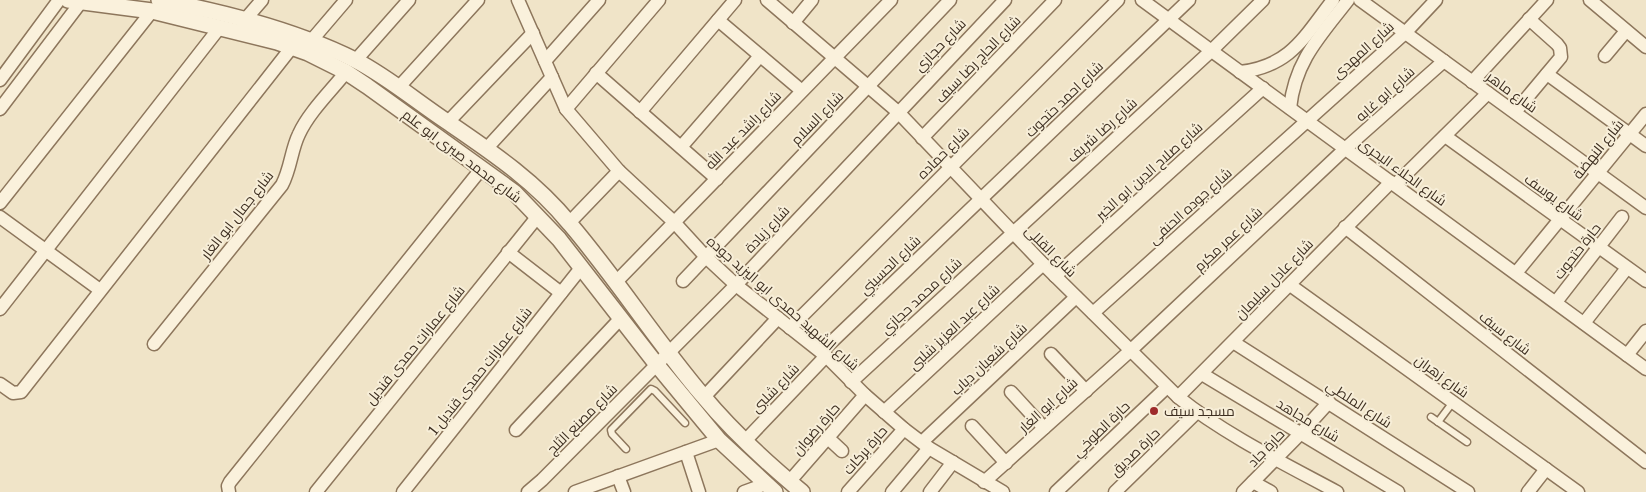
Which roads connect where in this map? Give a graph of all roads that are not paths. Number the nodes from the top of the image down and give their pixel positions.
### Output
1 (59, 0) edge
2 (262, 0) edge
3 (346, 0) edge
4 (409, 0) edge
5 (478, 0) edge
6 (518, 0) edge
7 (599, 0) edge
8 (659, 0) edge
9 (735, 0) edge
10 (767, 0) edge
11 (812, 0) edge
12 (891, 0) edge
13 (950, 0) edge
14 (1004, 0) edge
15 (1055, 0) edge
16 (1118, 0) edge
17 (1142, 0) edge
18 (1189, 0) edge
19 (1263, 0) edge
20 (1334, 0) edge
21 (1348, 0) edge
22 (1360, 0) edge
23 (1436, 0) edge
24 (1546, 0) edge
25 (1590, 0) edge
26 (74, 1) edge
27 (165, 3) edge
28 (1529, 19) junction
29 (718, 20) junction
30 (1169, 20) junction
31 (244, 21) junction
32 (793, 23) junction
33 (220, 27) junction
34 (1317, 30) junction
35 (1626, 31) junction
36 (533, 33) junction
37 (1405, 33) junction
38 (310, 41) junction
39 (292, 47) junction
40 (1646, 47) edge
41 (1211, 51) junction
42 (760, 56) junction
43 (1605, 56) dead end
44 (834, 58) junction
45 (545, 61) junction
46 (1444, 61) junction
47 (351, 67) junction
48 (1240, 72) junction
49 (596, 74) junction
50 (1547, 74) junction
51 (552, 77) junction
52 (0, 80) edge
53 (1472, 82) junction
54 (869, 86) junction
55 (398, 87) junction
56 (1263, 88) junction
57 (802, 91) junction
58 (1488, 93) junction
59 (1290, 108) junction
60 (0, 109) edge
61 (566, 110) junction
62 (640, 112) junction
63 (898, 112) junction
64 (1515, 112) junction
65 (1646, 114) edge
66 (1307, 120) junction
67 (448, 122) junction
68 (1629, 134) junction
69 (1445, 136) junction
70 (922, 138) junction
71 (1646, 146) edge
72 (682, 147) junction
73 (487, 148) junction
74 (1346, 148) junction
75 (950, 167) junction
76 (482, 168) junction
77 (619, 172) junction
78 (1598, 173) junction
79 (717, 179) junction
80 (1394, 183) junction
81 (980, 199) junction
82 (0, 203) edge
83 (1646, 208) edge
84 (538, 216) junction
85 (0, 217) edge
86 (1622, 217) dead end
87 (1560, 220) junction
88 (569, 222) junction
89 (674, 222) junction
90 (1345, 227) junction
91 (1012, 232) junction
92 (1599, 247) junction
93 (46, 251) junction
94 (508, 252) junction
95 (706, 258) junction
96 (1043, 264) junction
97 (581, 268) junction
98 (1627, 268) junction
99 (1516, 273) junction
100 (1055, 276) junction
101 (1646, 281) edge
102 (616, 282) junction
103 (683, 282) dead end
104 (736, 285) junction
105 (1290, 285) junction
106 (100, 290) junction
107 (561, 293) junction
108 (1076, 297) junction
109 (1556, 302) junction
110 (0, 310) edge
111 (1093, 313) junction
112 (621, 318) junction
113 (778, 318) junction
114 (1584, 323) junction
115 (790, 328) junction
116 (1646, 331) edge
117 (1233, 342) junction
118 (154, 344) dead end
119 (1130, 351) junction
120 (669, 353) junction
121 (824, 354) junction
122 (1051, 354) dead end
123 (1627, 355) junction
124 (657, 365) junction
125 (1646, 369) edge
126 (1202, 374) junction
127 (851, 382) junction
128 (0, 384) edge
129 (1166, 387) junction
130 (668, 391) junction
131 (1086, 391) junction
132 (1011, 392) dead end
133 (865, 395) junction
134 (704, 397) junction
135 (1178, 397) junction
136 (1329, 402) junction
137 (1453, 402) junction
138 (884, 412) junction
139 (1197, 412) junction
140 (1431, 417) dead end
141 (1438, 422) junction
142 (685, 423) dead end
143 (972, 426) dead end
144 (904, 428) junction
145 (1044, 428) junction
146 (516, 430) dead end
147 (1301, 434) junction
148 (828, 438) junction
149 (719, 440) junction
150 (745, 441) junction
151 (1466, 442) dead end
152 (925, 445) junction
153 (626, 449) dead end
154 (842, 451) dead end
155 (686, 452) junction
156 (1276, 459) junction
157 (953, 462) junction
158 (1646, 462) edge
159 (1006, 463) junction
160 (1546, 469) junction
161 (618, 476) junction
162 (789, 482) junction
163 (984, 482) junction
164 (1254, 482) junction
165 (544, 486) edge
166 (770, 488) edge
167 (999, 491) edge
168 (229, 492) edge
169 (316, 492) edge
170 (404, 492) edge
171 (528, 492) edge
172 (575, 492) edge
173 (624, 492) edge
174 (699, 492) edge
175 (744, 492) edge
176 (802, 492) edge
177 (848, 492) edge
178 (892, 492) edge
179 (930, 492) edge
180 (1056, 492) edge
181 (1115, 492) edge
182 (1243, 492) edge
183 (1272, 492) edge
184 (1337, 492) edge
185 (1398, 492) edge
186 (1468, 492) edge
187 (1528, 492) edge
188 (1578, 492) edge

1 - 52 street
2 - 31 street
3 - 38 street
4 - 47 street, شارع جمال ابو الغار
5 - 55 street
6 - 36 street, شارع الشهيد حمدى ابو اليزيد جوده
7 - 45 street
8 - 49 street
9 - 29 street
10 - 32 street, شارع القللى
11 - 32 street
12 - 44 street, شارع راشد عبد الله
13 - 54 street, شارع السلام
14 - 63 street, شارع حجازي
15 - 70 street, شارع الحاج رضا سيف
16 - 75 street, شارع حماده
17 - 30 street, شارع الجلاء البحرى
18 - 30 street, شارع احمد حتحوت
19 - 41 street, شارع رضا شريف
20 - 34 street
21 - 34 street
22 - 37 street, شارع ماهر
23 - 37 street, شارع المهدى
24 - 28 street
25 - 35 street
26 - 27 street, شارع محمد صبرى ابو علم
26 - 60 street
27 - 31 street, شارع محمد صبرى ابو علم
27 - 33 street, شارع محمد صبرى ابو علم
27 - 82 street
28 - 50 street
28 - 53 street
29 - 42 street
29 - 62 street
30 - 41 street, شارع الجلاء البحرى
30 - 81 street, شارع احمد حتحوت
31 - 38 street, شارع محمد صبرى ابو علم
32 - 44 street, شارع القللى
33 - 39 street, شارع محمد صبرى ابو علم
33 - 93 street
34 - 48 street
34 - 59 street
35 - 40 street
35 - 43 street
36 - 45 street, شارع الشهيد حمدى ابو اليزيد جوده
36 - 67 street
37 - 46 street, شارع ماهر
37 - 66 street, شارع المهدى
38 - 47 street, شارع محمد صبرى ابو علم
39 - 47 street, شارع محمد صبرى ابو علم
39 - 106 street
41 - 48 street, شارع الجلاء البحرى
41 - 91 street, شارع رضا شريف
42 - 57 street
42 - 72 street
44 - 54 street, شارع القللى
44 - 57 street, شارع راشد عبد الله
45 - 51 street, شارع الشهيد حمدى ابو اليزيد جوده
46 - 53 street, شارع ماهر
46 - 74 street, شارع ابو غابه
47 - 55 street, شارع محمد صبرى ابو علم
47 - 76 street, شارع محمد صبرى ابو علم
47 - 118 street, شارع جمال ابو الغار
48 - 56 street, شارع الجلاء البحرى
49 - 61 street
49 - 62 street
50 - 64 street
50 - 68 street
51 - 61 street, شارع الشهيد حمدى ابو اليزيد جوده
51 - 73 street
53 - 58 street, شارع ماهر
54 - 63 street, شارع القللى
54 - 95 street, شارع السلام
55 - 67 street, شارع محمد صبرى ابو علم
56 - 59 street, شارع الجلاء البحرى
56 - 100 street, شارع صلاح الدين ابو الخير
57 - 79 street, شارع راشد عبد الله
58 - 64 street, شارع ماهر
58 - 69 street, شارع عادل سليمان
59 - 66 street, شارع الجلاء البحرى
61 - 77 street, شارع الشهيد حمدى ابو اليزيد جوده
62 - 72 street
63 - 70 street, شارع القللى
63 - 104 street, شارع زيادة
64 - 78 street, شارع ماهر
65 - 68 street, شارع النهضة
66 - 74 street, شارع الجلاء البحرى
66 - 111 street, شارع جوده الحنفى
67 - 73 street, شارع محمد صبرى ابو علم
68 - 71 street
68 - 78 street, شارع النهضة
69 - 80 street, شارع عادل سليمان
69 - 87 street, شارع يوسف
70 - 75 street, شارع القللى
72 - 79 street
73 - 88 street, شارع محمد صبرى ابو علم
74 - 80 street, شارع الجلاء البحرى
74 - 119 street, شارع عمر مكرم
75 - 81 street, شارع القللى
75 - 115 street, شارع حماده
76 - 84 street, شارع محمد صبرى ابو علم
76 - 168 street
77 - 88 street
77 - 89 street, شارع الشهيد حمدى ابو اليزيد جوده
78 - 83 street, شارع ماهر
78 - 87 street, شارع النهضة
79 - 89 street, شارع راشد عبد الله
80 - 90 street, شارع عادل سليمان
80 - 99 street, شارع الجلاء البحرى
81 - 91 street, شارع القللى
81 - 121 street, شارع الحسيني
84 - 94 street, شارع عمارات حمدى قنديل
84 - 97 street, شارع محمد صبرى ابو علم
85 - 93 street
86 - 92 street, حارة حتحوت
87 - 92 street, شارع يوسف
87 - 99 street, شارع النهضة
88 - 102 street, شارع محمد صبرى ابو علم
89 - 95 street, شارع الشهيد حمدى ابو اليزيد جوده
89 - 102 street, شارع راشد عبد الله
90 - 105 street, شارع عادل سليمان
90 - 158 street, شارع سيف
91 - 96 street, شارع القللى
91 - 127 street, شارع محمد حجازي
92 - 98 street, شارع يوسف
92 - 109 street, حارة حتحوت
93 - 106 street
93 - 110 street
94 - 107 street
94 - 169 street, شارع عمارات حمدى قنديل
95 - 103 street, شارع السلام
95 - 104 street, شارع الشهيد حمدى ابو اليزيد جوده
96 - 100 street, شارع القللى
96 - 138 street, شارع عبد العزيز شلبى
97 - 107 street, شارع عمارات حمدى قنديل 1
97 - 112 street, شارع محمد صبرى ابو علم
98 - 101 street, شارع يوسف
98 - 114 street
99 - 109 street, شارع الجلاء البحرى
100 - 108 street, شارع القللى
102 - 120 street, شارع محمد صبرى ابو علم
104 - 113 street, شارع الشهيد حمدى ابو اليزيد جوده
104 - 120 street, شارع زيادة
105 - 117 street, شارع عادل سليمان
105 - 137 street, شارع زهران
106 - 128 street
107 - 170 street, شارع عمارات حمدى قنديل 1
108 - 111 street, شارع القللى
108 - 152 street, شارع شعبان دياب
109 - 114 street, شارع الجلاء البحرى
111 - 119 street, شارع القللى
112 - 124 street, شارع محمد صبرى ابو علم
112 - 146 street
113 - 115 street, شارع الشهيد حمدى ابو اليزيد جوده
113 - 134 street
114 - 123 street, شارع الجلاء البحرى
115 - 121 street, شارع الشهيد حمدى ابو اليزيد جوده
116 - 123 street
117 - 126 street, شارع عادل سليمان
117 - 136 street, شارع الملطي
119 - 129 street, شارع القللى
119 - 131 street, شارع ابو الغار
120 - 124 street, شارع زيادة
120 - 134 street, شارع محمد صبرى ابو علم
121 - 127 street, شارع الشهيد حمدى ابو اليزيد جوده
121 - 150 street, شارع شلبى
122 - 131 street
123 - 125 street, شارع الجلاء البحرى
124 - 130 street, شارع محمد صبرى ابو علم
124 - 165 street, شارع مصنع الثلج
126 - 135 street, شارع عادل سليمان
126 - 147 street, شارع مجاهد
127 - 133 street, شارع الشهيد حمدى ابو اليزيد جوده
129 - 135 street, شارع القللى
129 - 180 street, حارة الطوخي
130 - 142 lane
130 - 149 street, شارع محمد صبرى ابو علم
130 - 153 lane
131 - 145 street, شارع ابو الغار
132 - 145 street
133 - 138 street, شارع الشهيد حمدى ابو اليزيد جوده
133 - 148 street, حارة رضوان
134 - 150 street, شارع محمد صبرى ابو علم
135 - 139 street, شارع القللى
136 - 147 street, حارة جاد
136 - 186 street, شارع الملطي
137 - 141 lane
137 - 160 street, شارع زهران
138 - 144 street, شارع الشهيد حمدى ابو اليزيد جوده
139 - 156 street, شارع القللى
139 - 181 street, حارة صديق
140 - 141 lane
141 - 151 lane
143 - 159 street
144 - 152 street, شارع الشهيد حمدى ابو اليزيد جوده
144 - 177 street, حارة بركات
145 - 159 street, شارع ابو الغار
147 - 156 street, حارة جاد
147 - 185 street, شارع مجاهد
148 - 154 street
148 - 162 street, حارة رضوان
149 - 155 street
149 - 166 street, شارع محمد صبرى ابو علم
150 - 162 street, شارع محمد صبرى ابو علم
152 - 157 street, شارع الشهيد حمدى ابو اليزيد جوده
152 - 178 street, شارع شعبان دياب
155 - 161 street
155 - 174 street
156 - 164 street, حارة جاد
156 - 184 street, شارع القللى
157 - 163 street, شارع الشهيد حمدى ابو اليزيد جوده
157 - 179 street
159 - 163 street, شارع ابو الغار
160 - 187 street
160 - 188 street, شارع زهران
161 - 172 street
161 - 173 street
162 - 176 street, شارع محمد صبرى ابو علم
163 - 167 street, شارع الشهيد حمدى ابو اليزيد جوده
164 - 182 street, حارة جاد
164 - 183 street
165 - 171 street, شارع مصنع الثلج
166 - 175 street

